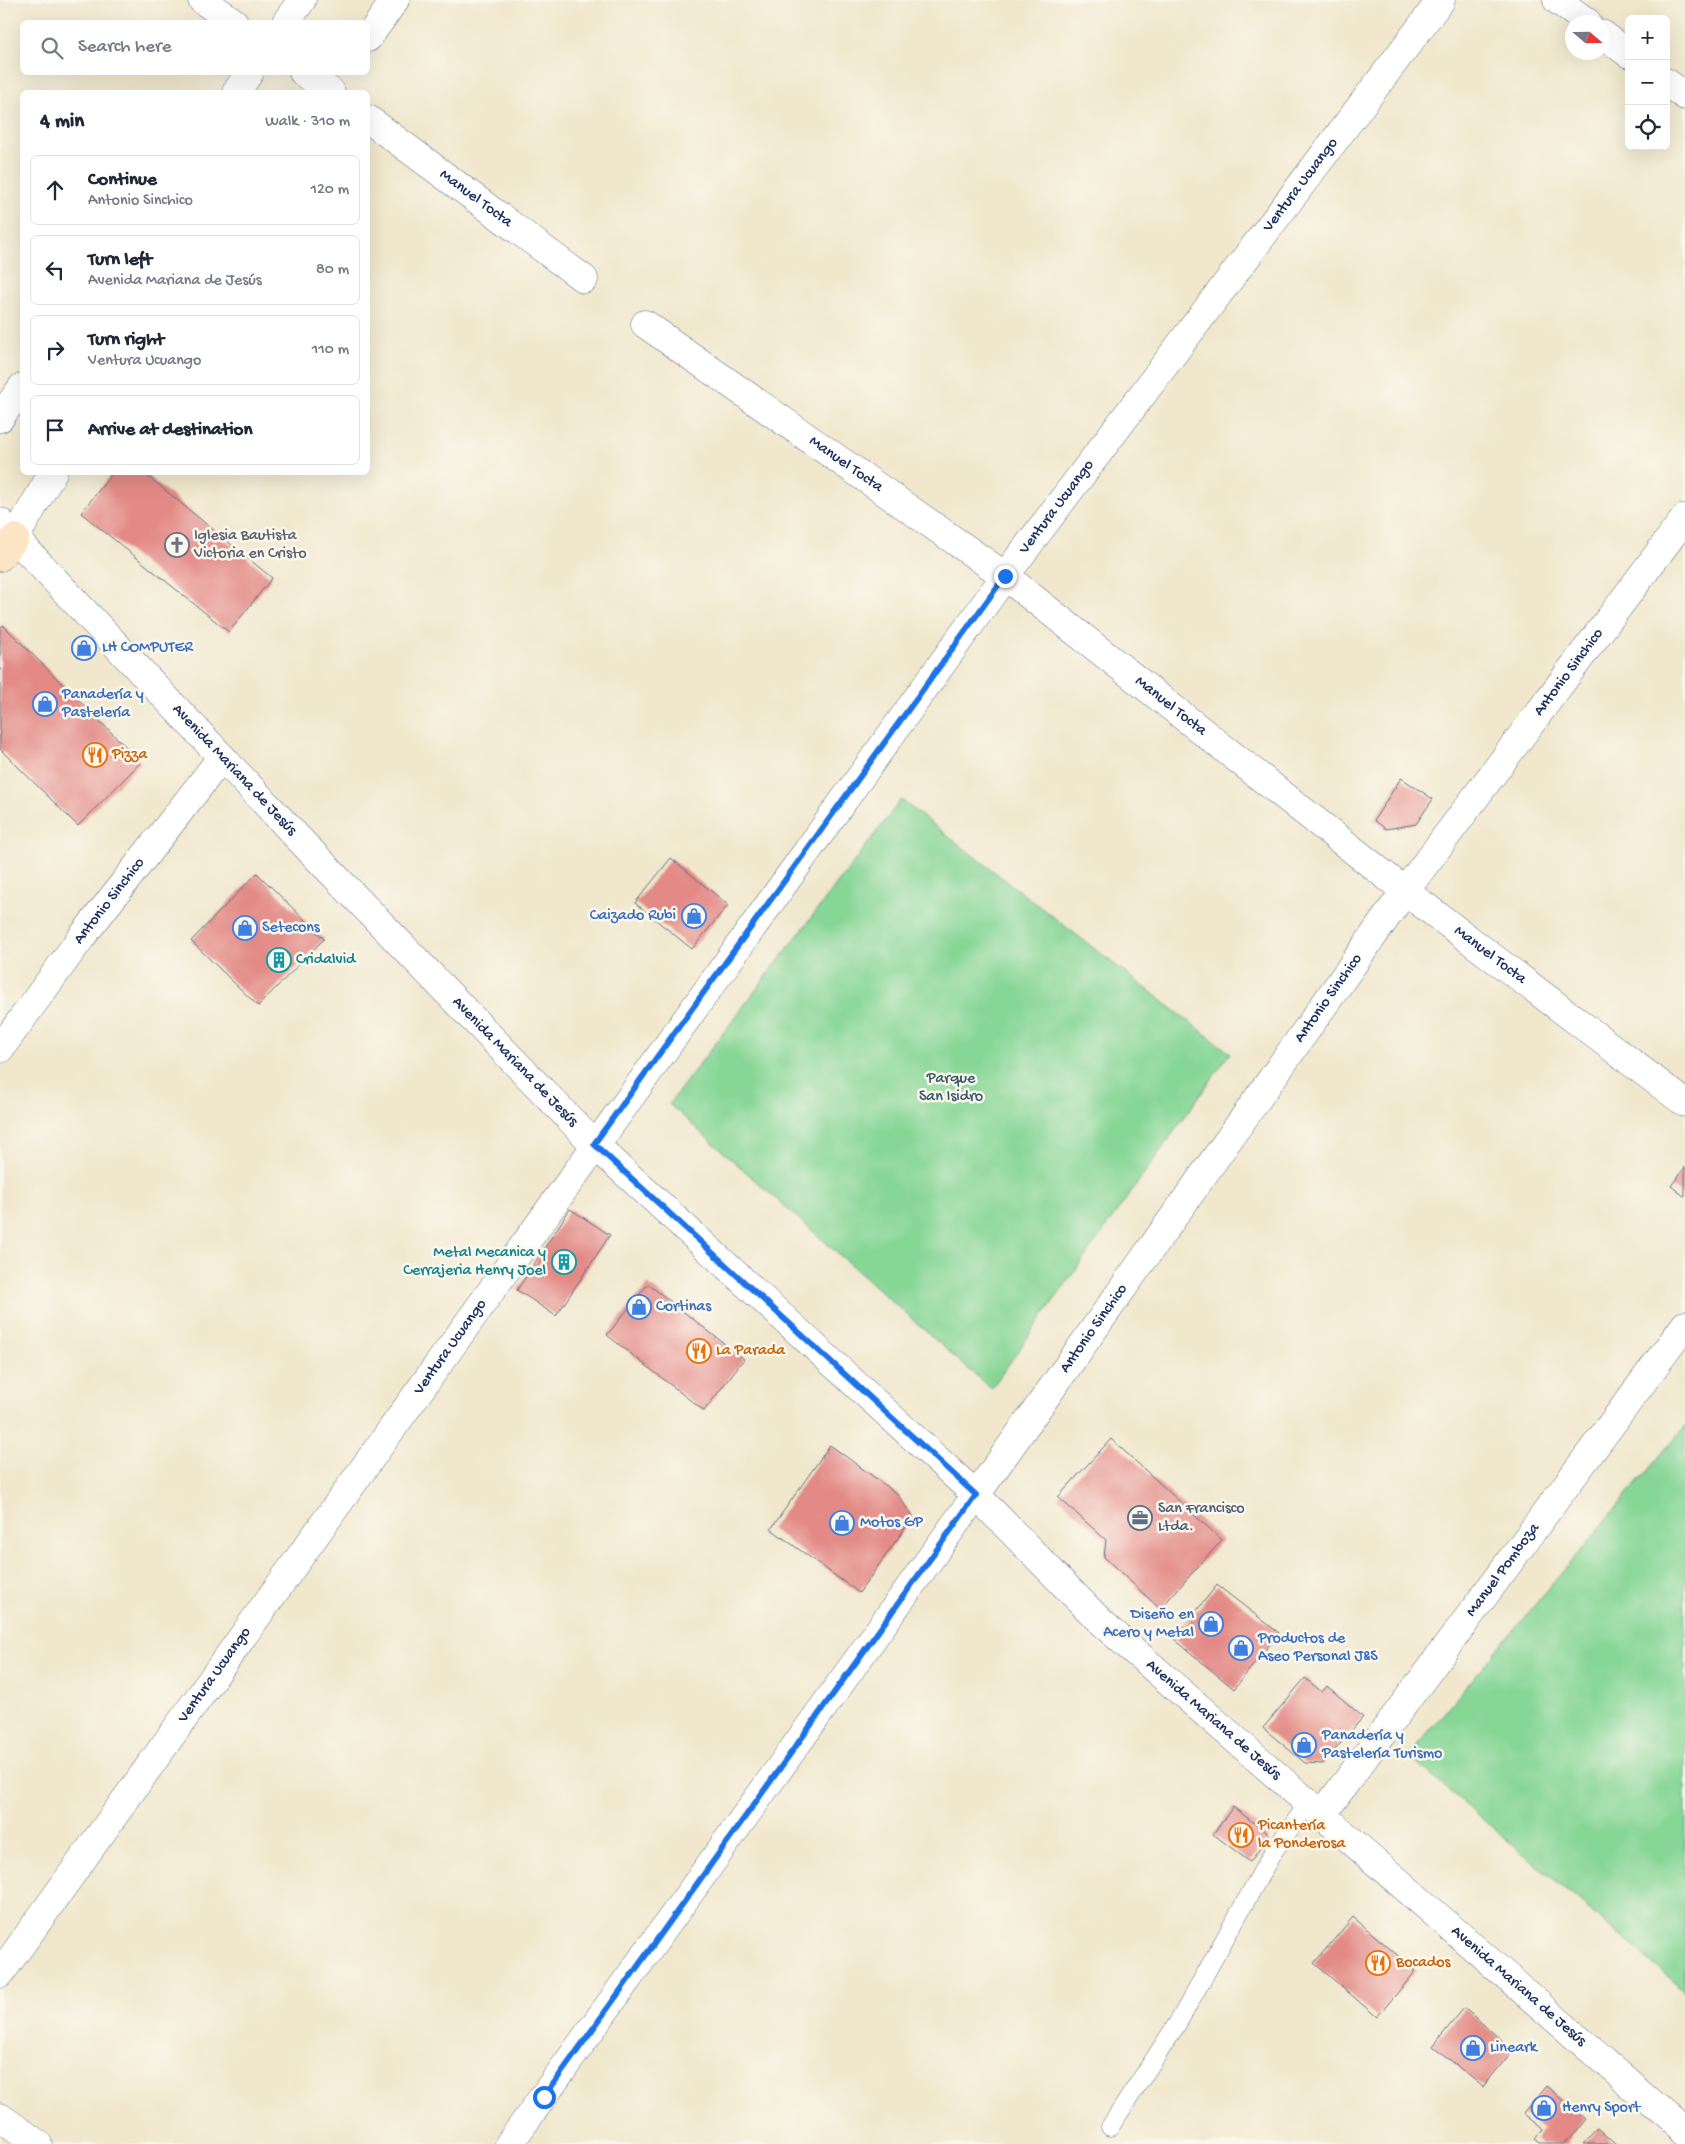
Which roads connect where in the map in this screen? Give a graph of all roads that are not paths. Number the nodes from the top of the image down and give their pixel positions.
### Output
1 (202, 0) edge
2 (302, 0) edge
3 (395, 0) edge
4 (1441, 0) edge
5 (1557, 0) edge
6 (1577, 15) edge
7 (231, 20) edge
8 (287, 20) edge
9 (370, 35) edge
10 (1610, 40) edge
11 (1625, 51) edge
12 (248, 75) edge
13 (310, 75) edge
14 (1670, 85) edge
15 (333, 87) edge
16 (237, 90) edge
17 (1685, 96) edge
18 (370, 120) edge
19 (584, 279) dead end
20 (644, 324) dead end
21 (20, 390) edge
22 (0, 418) edge
23 (52, 475) edge
24 (1685, 518) edge
25 (5, 539) edge
26 (1005, 576) junction
27 (222, 757) junction
28 (1405, 891) junction
29 (0, 1049) edge
30 (1685, 1103) edge
31 (594, 1144) junction
32 (1685, 1325) edge
33 (976, 1495) junction
34 (1314, 1810) junction
35 (0, 1974) edge
36 (0, 2117) edge
37 (1110, 2127) dead end
38 (1685, 2132) edge
39 (1685, 2140) edge
40 (38, 2144) edge
41 (509, 2144) edge
42 (1681, 2144) edge

1 - 7 street
2 - 8 street
3 - 9 street
4 - 26 street, Ventura Ucuango
5 - 6 street
10 - 11 street
12 - 16 street
13 - 15 street
14 - 17 street
18 - 19 street, Manuel Tocta
20 - 26 street, Manuel Tocta
21 - 22 street
23 - 25 street
24 - 28 street, Antonio Sinchico
25 - 27 street, Avenida Mariana de Jesús
26 - 28 street, Manuel Tocta
26 - 31 street, Ventura Ucuango
27 - 29 street, Antonio Sinchico
27 - 31 street, Avenida Mariana de Jesús
28 - 30 street, Manuel Tocta
28 - 33 street, Antonio Sinchico
31 - 33 street, Avenida Mariana de Jesús
31 - 35 street, Ventura Ucuango
32 - 34 street, Manuel Pomboza
33 - 34 street, Avenida Mariana de Jesús
33 - 41 street, Antonio Sinchico
34 - 37 lane
34 - 38 street, Avenida Mariana de Jesús
36 - 40 street
39 - 42 lane

